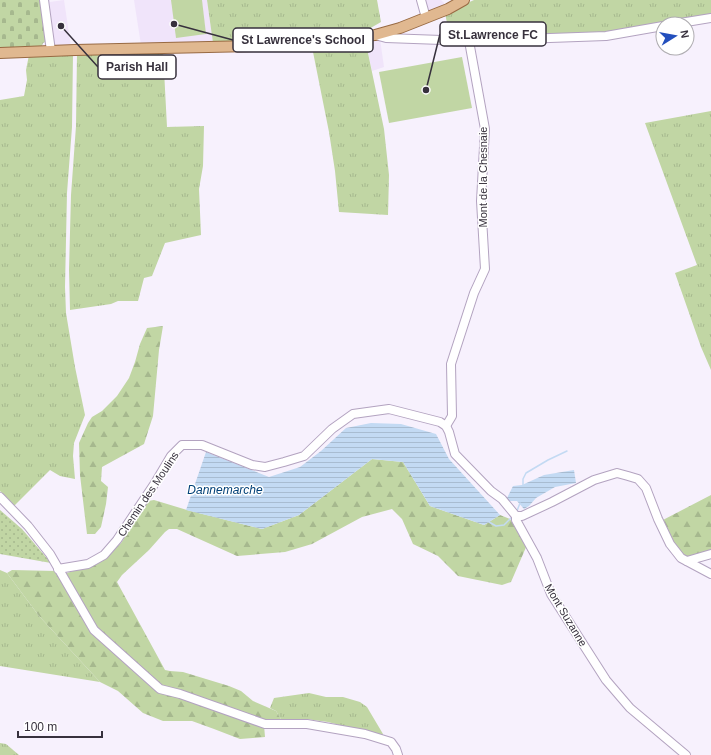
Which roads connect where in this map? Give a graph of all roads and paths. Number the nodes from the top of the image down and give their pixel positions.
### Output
1 (44, 0) edge
2 (421, 0) edge
3 (464, 0) edge
4 (426, 18) junction
5 (711, 18) edge
6 (695, 21) edge
7 (655, 27) edge
8 (400, 28) junction
9 (375, 35) junction
10 (403, 38) junction
11 (469, 41) junction
12 (51, 51) junction
13 (0, 53) edge
14 (446, 426) junction
15 (0, 497) edge
16 (516, 516) junction
17 (711, 554) edge
18 (687, 561) junction
19 (58, 569) junction
20 (711, 574) edge
21 (398, 755) edge
22 (686, 755) edge

1 - 12 street
2 - 4 street
3 - 4 main road
4 - 8 main road
5 - 6 street
7 - 11 street
8 - 9 main road
8 - 10 street
9 - 10 street
9 - 12 main road
10 - 11 street
11 - 14 street, Mont de la Chesnaie
12 - 13 main road
14 - 16 street
14 - 19 street, Chemin des Moulins
15 - 19 street
16 - 18 street
16 - 22 street, Mont Suzanne
17 - 18 street
18 - 20 street
19 - 21 street

